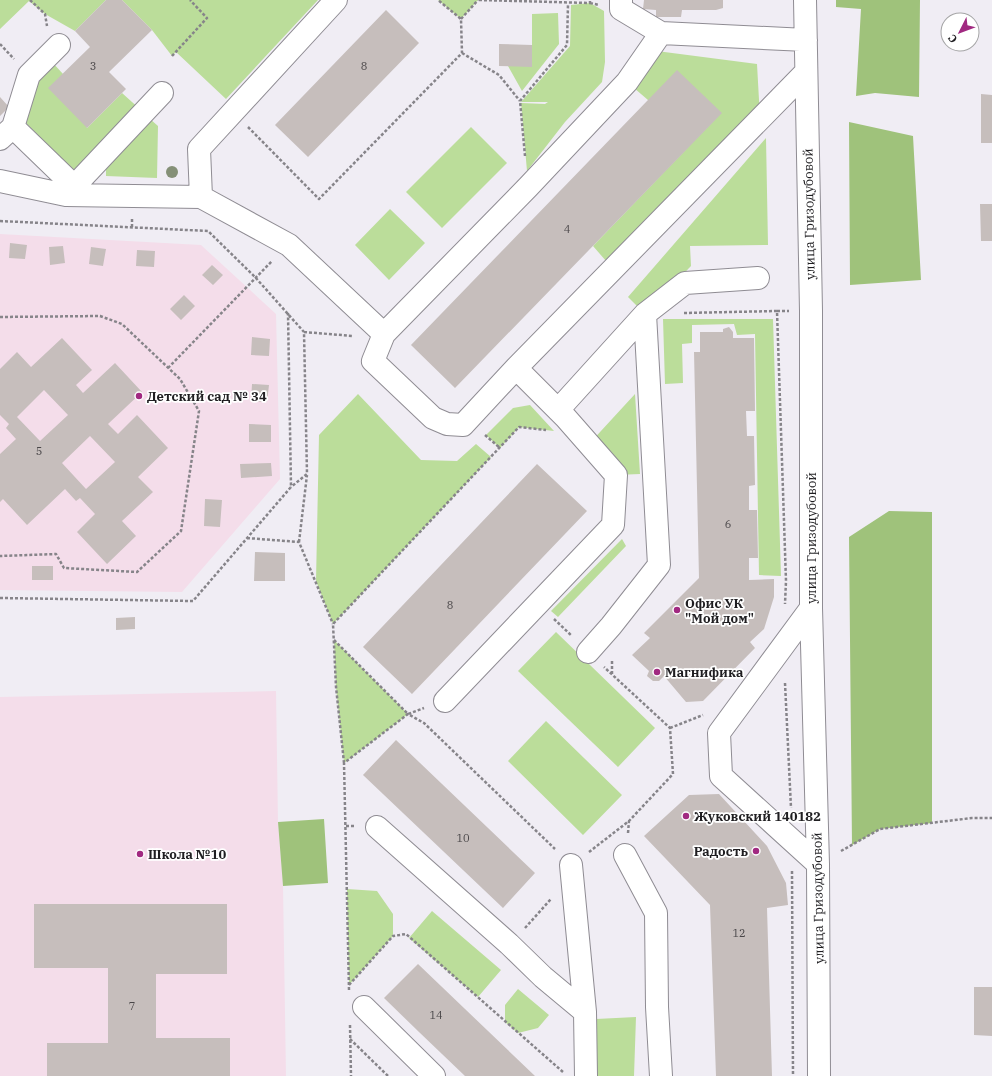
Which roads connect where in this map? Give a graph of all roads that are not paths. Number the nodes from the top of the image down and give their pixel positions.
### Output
1 (336, 0) edge
2 (621, 0) edge
3 (805, 0) edge
4 (661, 32) junction
5 (806, 40) junction
6 (55, 49) road end
7 (806, 72) junction
8 (162, 93) dead end
9 (6, 133) edge
10 (0, 181) edge
11 (70, 190) junction
12 (201, 197) junction
13 (758, 278) dead end
14 (645, 314) junction
15 (384, 334) junction
16 (516, 368) junction
17 (562, 414) junction
18 (811, 608) junction
19 (588, 652) road end
20 (445, 701) road end
21 (377, 827) dead end
22 (625, 855) dead end
23 (818, 864) junction
24 (572, 871) road end
25 (357, 1012) road end
26 (585, 1012) junction
27 (434, 1076) edge
28 (586, 1076) edge
29 (661, 1076) edge
30 (819, 1076) edge

1 - 12 street
2 - 4 street
3 - 5 street, улица Гризодубовой
4 - 5 street
4 - 15 street
5 - 7 street, улица Гризодубовой
6 - 9 street
7 - 16 street
7 - 18 street, улица Гризодубовой
8 - 11 street
9 - 11 street
10 - 11 street
11 - 12 street
12 - 15 street
13 - 14 street
14 - 17 street
14 - 19 street
15 - 16 street
16 - 17 street
17 - 20 street
18 - 23 street, улица Гризодубовой
18 - 23 street
21 - 26 street
22 - 29 street
23 - 30 street, улица Гризодубовой
24 - 26 street
25 - 27 street
26 - 28 street

